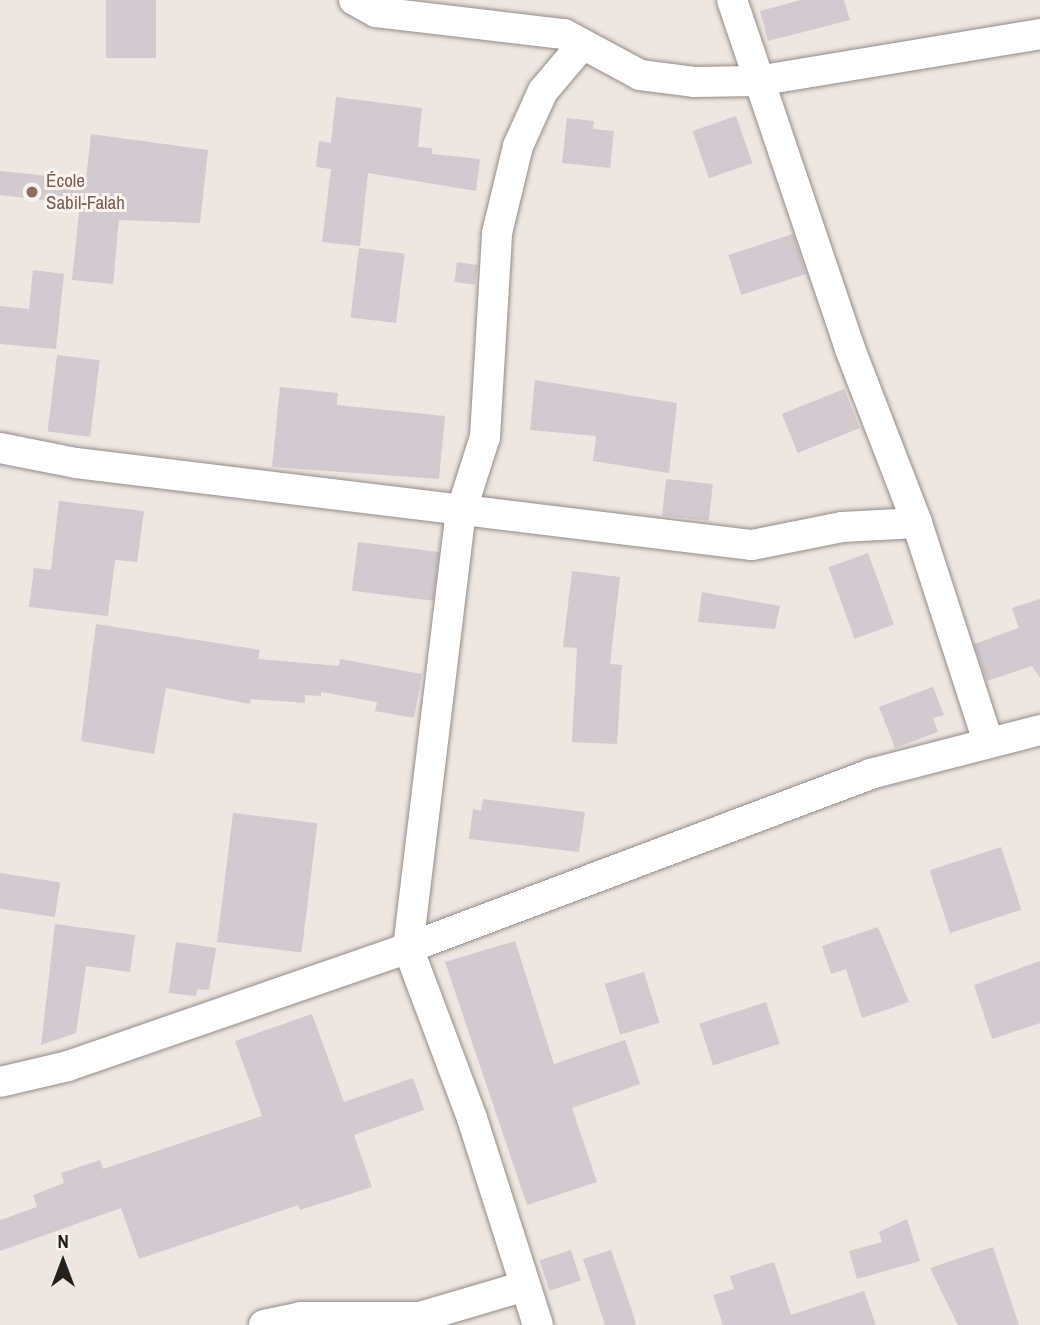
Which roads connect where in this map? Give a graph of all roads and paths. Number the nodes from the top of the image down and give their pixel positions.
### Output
1 (354, 0) edge
2 (732, 0) edge
3 (1040, 34) edge
4 (582, 45) junction
5 (757, 81) junction
6 (0, 448) edge
7 (461, 512) junction
8 (917, 523) junction
9 (1040, 730) edge
10 (988, 742) junction
11 (408, 948) junction
12 (0, 1082) edge
13 (525, 1286) junction
14 (264, 1325) edge
15 (538, 1325) edge

1 - 4 street
2 - 5 street
3 - 5 street
4 - 5 street
4 - 7 street
5 - 8 street
6 - 7 street
7 - 8 street
7 - 11 street
8 - 10 street
9 - 10 street
10 - 11 street
11 - 12 street
11 - 13 street
13 - 14 street
13 - 15 street

